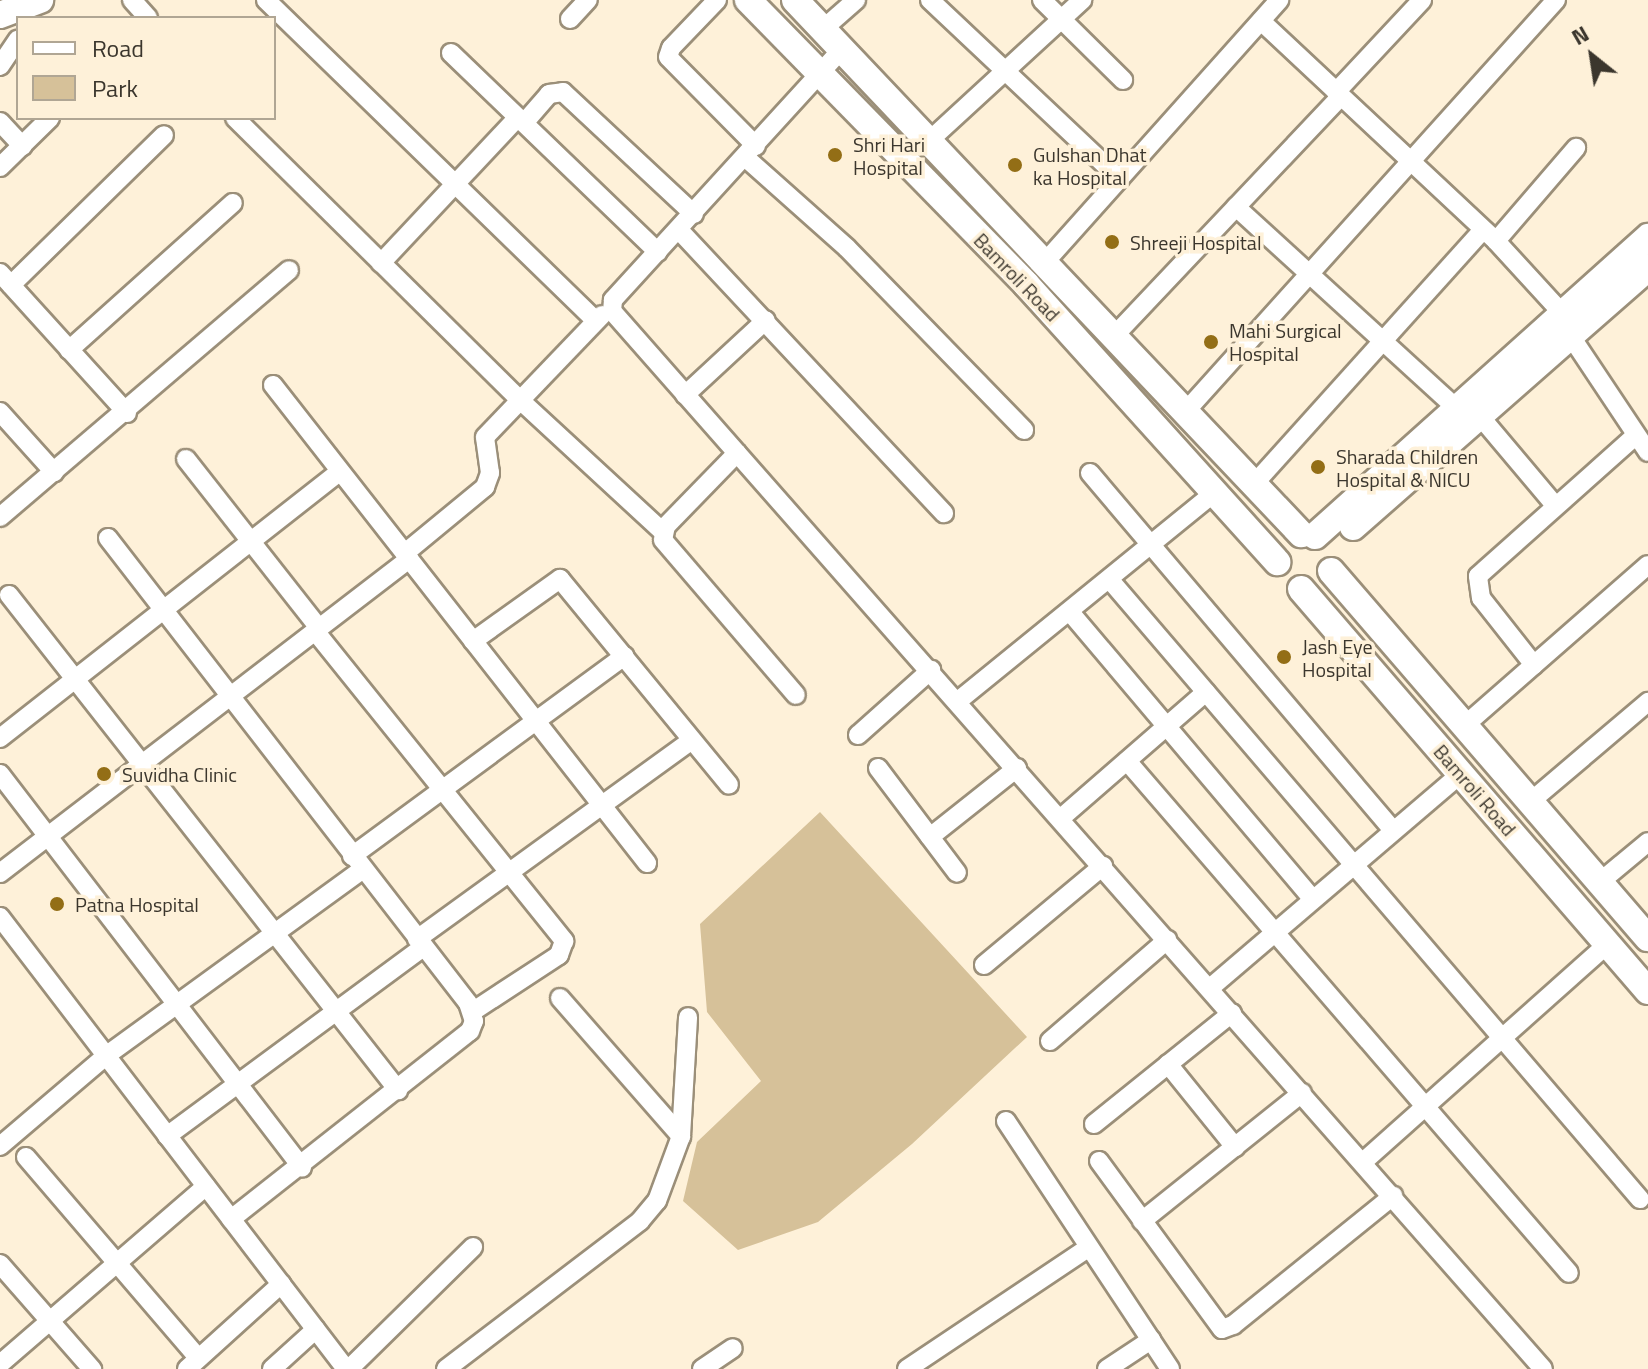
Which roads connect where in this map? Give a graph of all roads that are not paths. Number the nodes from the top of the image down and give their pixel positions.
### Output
1 (40, 0) edge
2 (132, 0) edge
3 (266, 0) edge
4 (588, 0) edge
5 (717, 0) edge
6 (748, 0) edge
7 (795, 0) edge
8 (856, 0) edge
9 (930, 0) edge
10 (1042, 0) edge
11 (1082, 0) edge
12 (1252, 0) edge
13 (1422, 0) edge
14 (1556, 0) edge
15 (1269, 11) edge
16 (0, 15) edge
17 (146, 16) edge
18 (570, 19) dead end
19 (1062, 19) junction
20 (823, 29) junction
21 (16, 42) edge
22 (842, 49) junction
23 (451, 53) dead end
24 (0, 66) edge
25 (1007, 69) junction
26 (817, 75) junction
27 (1123, 80) dead end
28 (1339, 94) junction
29 (48, 120) edge
30 (237, 120) edge
31 (520, 121) junction
32 (0, 122) edge
33 (164, 135) dead end
34 (930, 140) junction
35 (22, 146) junction
36 (1576, 148) dead end
37 (751, 152) junction
38 (1410, 160) junction
39 (0, 167) edge
40 (1120, 179) junction
41 (454, 184) junction
42 (233, 203) dead end
43 (1236, 207) junction
44 (694, 214) junction
45 (679, 230) junction
46 (1490, 236) junction
47 (1648, 237) edge
48 (658, 252) junction
49 (1046, 261) junction
50 (381, 263) junction
51 (1648, 268) edge
52 (289, 270) dead end
53 (1308, 274) junction
54 (5, 279) edge
55 (611, 305) junction
56 (1562, 313) junction
57 (766, 320) junction
58 (596, 321) junction
59 (1115, 335) junction
60 (1572, 338) junction
61 (1382, 342) junction
62 (69, 350) junction
63 (273, 385) dead end
64 (685, 395) junction
65 (520, 400) junction
66 (1186, 411) junction
67 (0, 412) edge
68 (1468, 412) junction
69 (127, 413) junction
70 (1024, 430) dead end
71 (1635, 436) junction
72 (1648, 452) edge
73 (737, 453) junction
74 (186, 459) dead end
75 (340, 471) junction
76 (54, 472) junction
77 (1090, 473) dead end
78 (1254, 484) junction
79 (1214, 493) junction
80 (1554, 504) junction
81 (944, 513) dead end
82 (0, 517) edge
83 (663, 532) junction
84 (108, 538) dead end
85 (249, 539) junction
86 (1152, 547) junction
87 (1319, 547) junction
88 (407, 556) junction
89 (1277, 562) junction
90 (1648, 565) edge
91 (1110, 580) junction
92 (1301, 589) junction
93 (9, 595) dead end
94 (161, 608) junction
95 (1070, 612) junction
96 (317, 629) junction
97 (473, 641) junction
98 (624, 656) junction
99 (1534, 665) junction
100 (931, 670) junction
101 (73, 679) junction
102 (1206, 692) junction
103 (796, 695) dead end
104 (229, 698) junction
105 (958, 701) junction
106 (1648, 702) edge
107 (535, 720) junction
108 (1166, 726) junction
109 (1464, 726) junction
110 (858, 735) dead end
111 (0, 738) edge
112 (692, 740) junction
113 (1127, 761) junction
114 (140, 766) junction
115 (878, 768) dead end
116 (1017, 768) junction
117 (0, 774) edge
118 (1461, 774) junction
119 (729, 785) dead end
120 (441, 788) junction
121 (1530, 802) junction
122 (601, 805) junction
123 (1061, 818) junction
124 (1393, 830) junction
125 (49, 836) junction
126 (930, 837) junction
127 (1648, 842) edge
128 (357, 863) junction
129 (647, 863) dead end
130 (1352, 863) junction
131 (1103, 866) junction
132 (508, 872) junction
133 (0, 873) edge
134 (957, 873) dead end
135 (1600, 882) junction
136 (1311, 897) junction
137 (0, 917) edge
138 (1273, 930) junction
139 (272, 932) junction
140 (1648, 938) edge
141 (1167, 940) junction
142 (420, 943) junction
143 (1608, 944) junction
144 (984, 965) dead end
145 (1210, 988) junction
146 (1648, 991) edge
147 (560, 998) dead end
148 (176, 1004) junction
149 (335, 1012) junction
150 (472, 1012) junction
151 (1232, 1013) junction
152 (688, 1017) dead end
153 (1501, 1038) junction
154 (1050, 1041) dead end
155 (107, 1055) junction
156 (1168, 1064) junction
157 (239, 1085) junction
158 (398, 1090) junction
159 (1302, 1093) junction
160 (1425, 1107) junction
161 (1006, 1121) dead end
162 (1094, 1124) dead end
163 (167, 1136) junction
164 (681, 1136) junction
165 (0, 1145) edge
166 (1235, 1147) junction
167 (26, 1157) dead end
168 (1099, 1161) dead end
169 (1363, 1162) junction
170 (302, 1168) junction
171 (206, 1186) junction
172 (1393, 1196) junction
173 (1640, 1199) dead end
174 (231, 1219) junction
175 (1142, 1221) junction
176 (473, 1247) dead end
177 (1089, 1247) junction
178 (0, 1264) edge
179 (117, 1264) junction
180 (1569, 1273) dead end
181 (281, 1284) junction
182 (50, 1321) junction
183 (316, 1329) junction
184 (1151, 1340) junction
185 (733, 1348) dead end
186 (0, 1364) edge
187 (192, 1364) edge
188 (92, 1369) edge
189 (272, 1369) edge
190 (347, 1369) edge
191 (446, 1369) edge
192 (702, 1369) edge
193 (907, 1369) edge
194 (1107, 1369) edge
195 (1170, 1369) edge
196 (1543, 1369) edge

1 - 16 street
2 - 17 street
3 - 41 street
4 - 18 street
5 - 37 street
6 - 26 street, Bamroli Road
7 - 20 street, Bamroli Road
8 - 20 street
9 - 25 street
10 - 19 street
11 - 19 street
12 - 15 street
13 - 28 street
14 - 38 street
15 - 28 street
15 - 40 street
19 - 25 street
19 - 27 street
20 - 22 street, Bamroli Road
21 - 24 street
22 - 26 street
22 - 34 street, Bamroli Road
23 - 31 street
25 - 34 street
25 - 40 street
26 - 37 street
26 - 79 street, Bamroli Road
28 - 38 street
28 - 43 street
29 - 35 street
30 - 50 street
31 - 41 street
31 - 44 street
31 - 48 street
32 - 35 street
33 - 54 street
34 - 49 street, Bamroli Road
35 - 39 street
36 - 46 street
37 - 44 street
37 - 70 street
38 - 46 street
38 - 53 street
40 - 49 street
41 - 50 street
41 - 58 street
42 - 62 street
43 - 53 street
43 - 59 street
44 - 45 street
45 - 48 street
45 - 57 street
46 - 56 street
46 - 61 street
47 - 56 street
48 - 55 street
49 - 59 street, Bamroli Road
50 - 65 street
51 - 60 street
52 - 69 street
53 - 61 street
53 - 66 street
54 - 62 street
55 - 58 street
55 - 64 street
56 - 60 street
56 - 68 street
57 - 64 street
57 - 81 street
58 - 65 street
59 - 66 street, Bamroli Road
60 - 68 street
60 - 71 street
61 - 68 street
61 - 78 street
62 - 69 street
63 - 75 street
64 - 73 street
65 - 83 street
65 - 88 street
66 - 78 street, Bamroli Road
67 - 76 street
68 - 80 street
68 - 87 street
69 - 76 street
71 - 72 street
71 - 80 street
73 - 83 street
73 - 100 street
74 - 85 street
75 - 85 street
75 - 88 street
76 - 82 street
77 - 86 street
78 - 87 street, Bamroli Road
79 - 86 street
79 - 89 street, Bamroli Road
80 - 99 street
83 - 103 street
84 - 94 street
85 - 94 street
85 - 96 street
86 - 91 street
86 - 124 street
87 - 89 street
87 - 92 street
87 - 109 street, Bamroli Road
88 - 96 street
88 - 97 street
89 - 92 street
90 - 99 street
91 - 95 street
91 - 102 street
92 - 118 street, Bamroli Road
93 - 101 street
94 - 101 street
94 - 104 street
95 - 105 street
95 - 108 street
96 - 104 street
96 - 120 street
97 - 98 street
97 - 107 street
98 - 107 street
98 - 112 street
99 - 109 street
100 - 105 street
100 - 110 street
101 - 111 street
101 - 114 street
102 - 108 street
102 - 130 street
104 - 114 street
104 - 128 street
105 - 116 street
106 - 121 street
107 - 120 street
107 - 122 street
108 - 113 street
108 - 136 street
109 - 121 street, Bamroli Road
112 - 119 street
112 - 122 street
113 - 123 street
113 - 138 street
114 - 125 street
114 - 139 street
115 - 126 street
116 - 123 street
116 - 126 street
117 - 125 street
118 - 124 street
118 - 143 street, Bamroli Road
120 - 128 street
120 - 132 street
121 - 135 street, Bamroli Road
122 - 129 street
122 - 132 street
123 - 131 street
124 - 130 street
125 - 133 street
125 - 148 street
126 - 134 street
127 - 135 street
128 - 139 street
128 - 142 street
130 - 136 street
130 - 153 street
131 - 141 street
131 - 144 street
132 - 142 street
132 - 150 street
135 - 140 street, Bamroli Road
136 - 138 street
137 - 155 street
138 - 145 street
138 - 160 street
139 - 148 street
139 - 149 street
141 - 145 street
141 - 154 street
142 - 149 street
142 - 150 street
143 - 146 street, Bamroli Road
143 - 153 street
145 - 151 street
147 - 164 street
148 - 155 street
148 - 157 street
149 - 157 street
149 - 158 street
150 - 158 street
151 - 156 street
151 - 159 street
152 - 164 street
153 - 160 street
153 - 173 street
155 - 163 street
155 - 165 street
156 - 162 street
156 - 166 street
157 - 163 street
157 - 170 street
158 - 170 street
159 - 166 street
159 - 169 street
160 - 169 street
160 - 180 street
161 - 177 street
163 - 171 street
164 - 191 street
166 - 175 street
167 - 179 street
168 - 175 street
169 - 172 street
170 - 174 street
171 - 174 street
171 - 179 street
172 - 175 street
172 - 196 street
174 - 181 street
176 - 190 street
177 - 184 street
177 - 193 street
178 - 182 street
179 - 182 street
179 - 187 street
181 - 183 street
181 - 187 street
182 - 186 street
182 - 188 street
183 - 189 street
183 - 190 street
184 - 194 street
184 - 195 street
185 - 192 street

